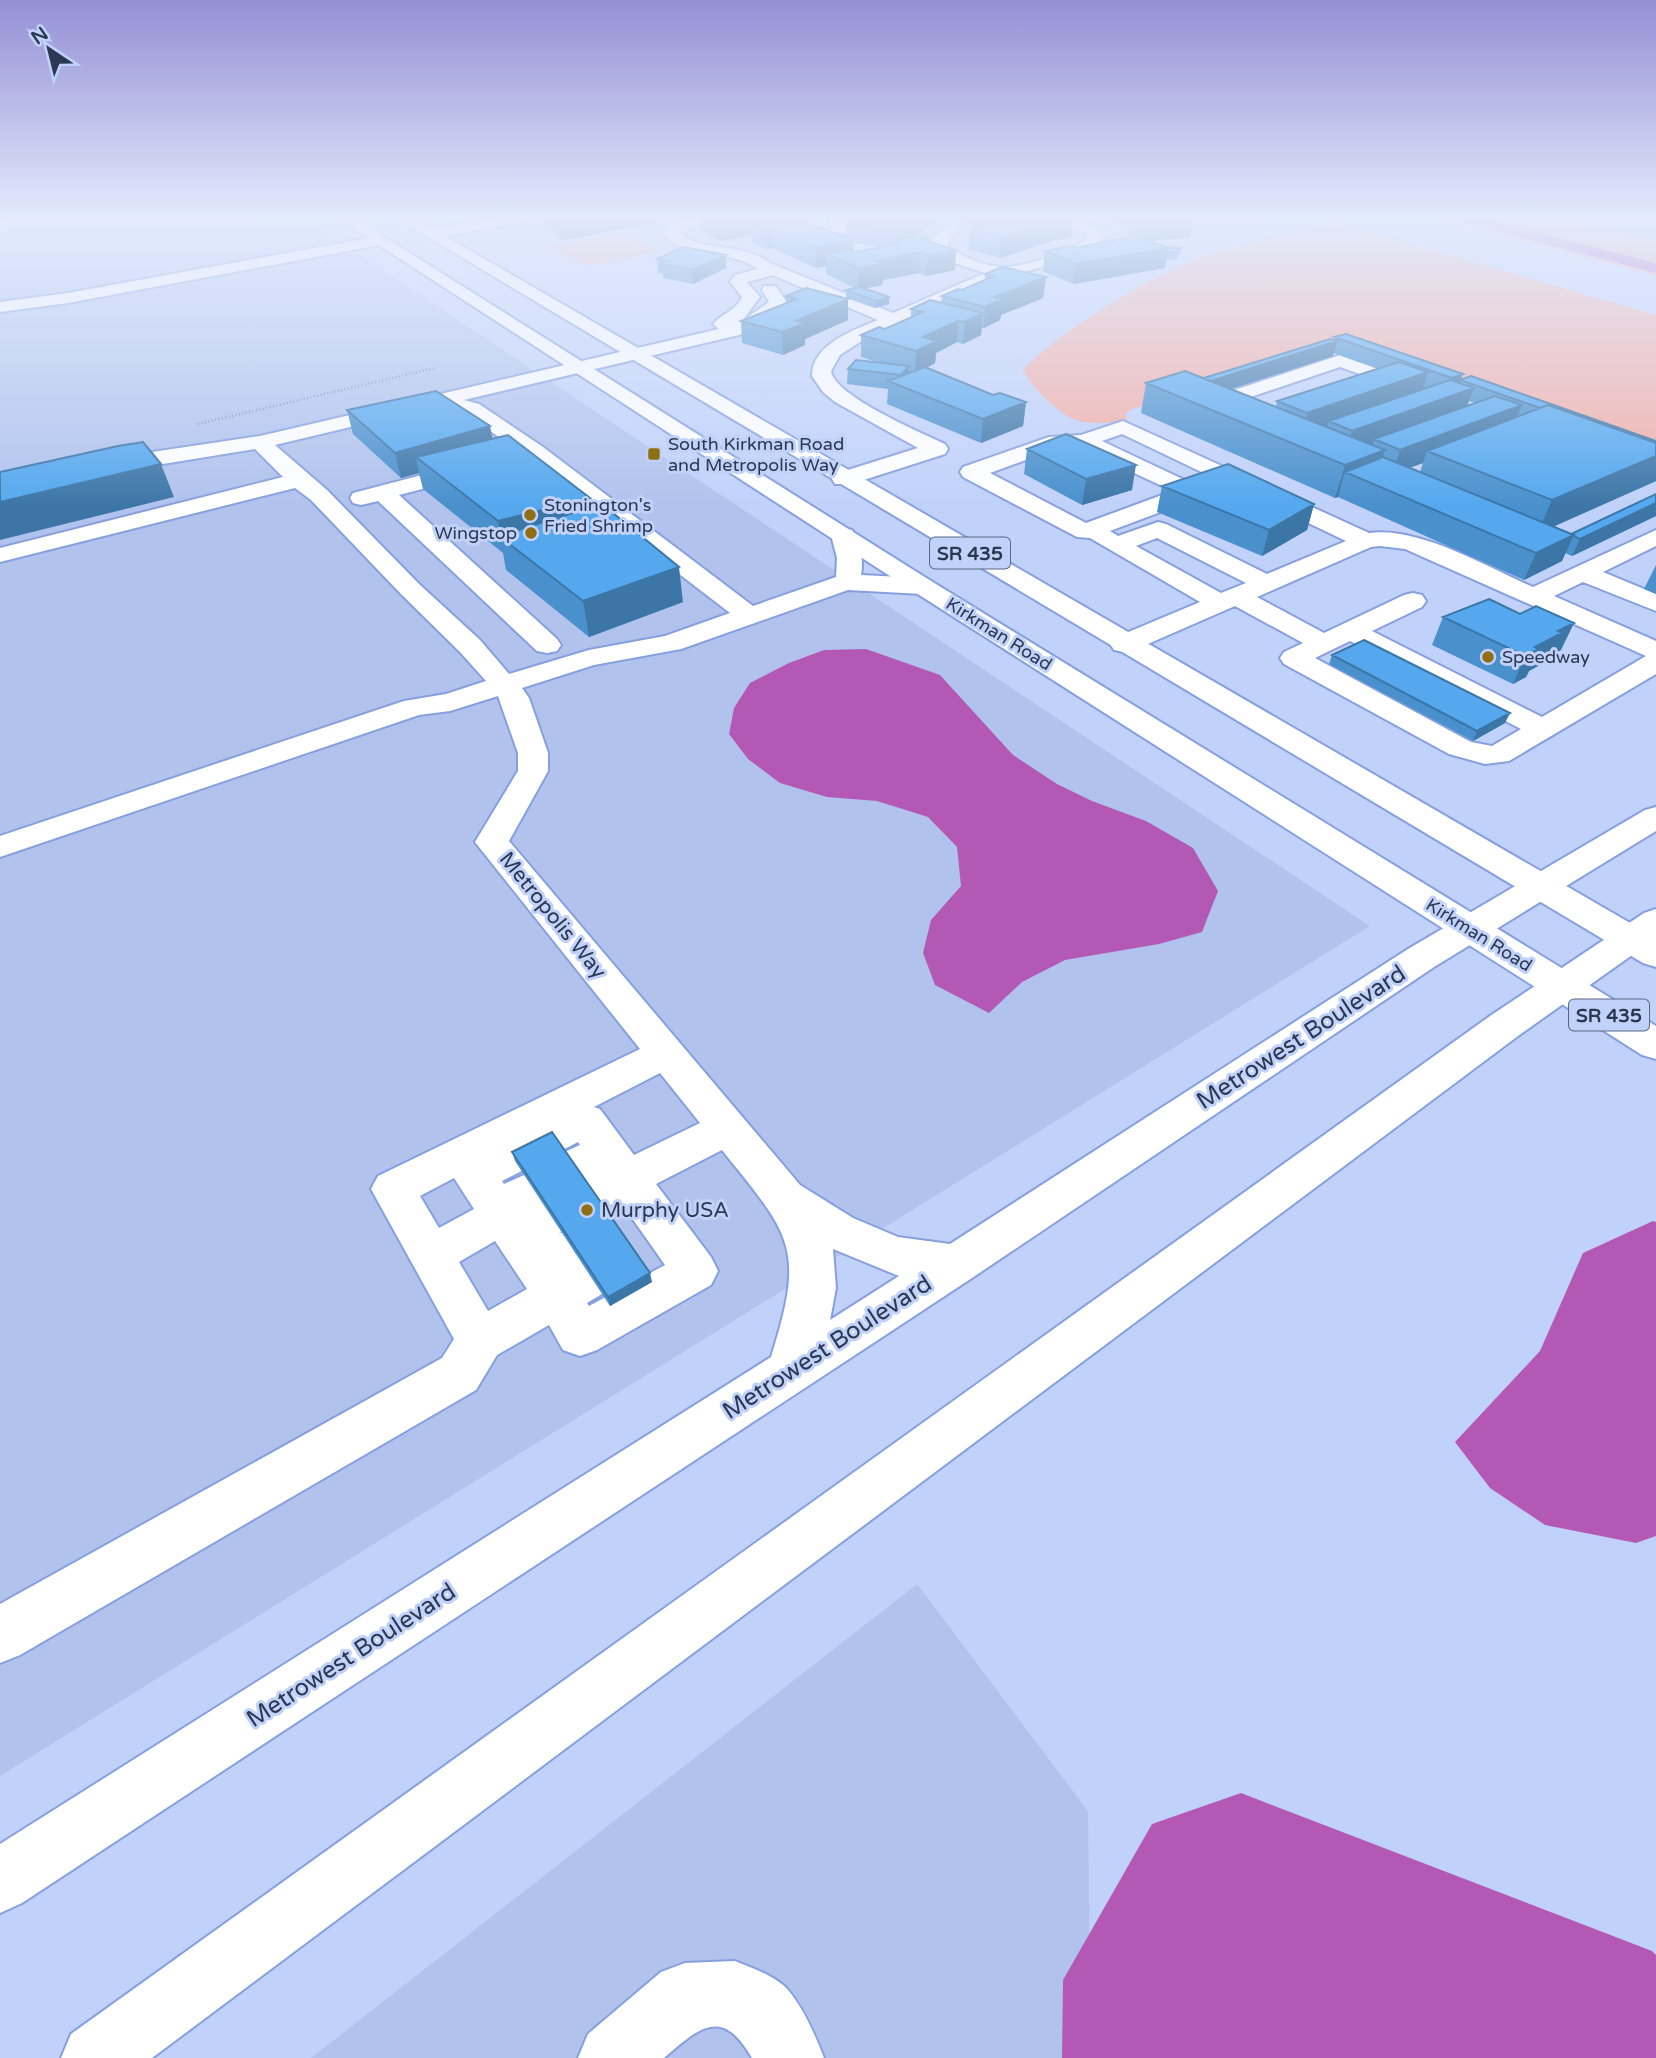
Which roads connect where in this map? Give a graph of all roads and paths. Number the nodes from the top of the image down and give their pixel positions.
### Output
1 (495, 314) edge
2 (566, 314) edge
3 (740, 314) edge
4 (765, 314) edge
5 (880, 314) edge
6 (908, 314) edge
7 (894, 320) junction
8 (730, 327) junction
9 (628, 351) junction
10 (574, 364) junction
11 (435, 368) dead end
12 (1391, 379) junction
13 (1367, 388) edge
14 (487, 389) junction
15 (437, 400) junction
16 (1413, 405) edge
17 (472, 408) junction
18 (389, 411) junction
19 (1244, 420) edge
20 (193, 425) dead end
21 (1083, 441) junction
22 (260, 442) junction
23 (535, 452) junction
24 (1231, 478) junction
25 (843, 479) junction
26 (299, 480) junction
27 (0, 491) edge
28 (382, 492) junction
29 (1192, 492) junction
30 (328, 506) junction
31 (1090, 530) junction
32 (843, 535) junction
33 (1366, 541) junction
34 (1653, 541) edge
35 (1116, 545) junction
36 (0, 555) edge
37 (1583, 573) junction
38 (846, 582) junction
39 (1266, 583) junction
40 (922, 586) junction
41 (1534, 596) junction
42 (1228, 599) junction
43 (1413, 601) dead end
44 (1656, 603) edge
45 (750, 616) junction
46 (1656, 617) edge
47 (1351, 631) junction
48 (1621, 635) junction
49 (1124, 644) junction
50 (1324, 644) junction
51 (547, 645) dead end
52 (1656, 651) edge
53 (1656, 662) edge
54 (503, 684) junction
55 (1543, 729) junction
56 (1656, 817) edge
57 (0, 847) edge
58 (1539, 885) junction
59 (1469, 928) junction
60 (1648, 938) edge
61 (1562, 986) junction
62 (1656, 1045) edge
63 (666, 1053) junction
64 (728, 1128) junction
65 (784, 1196) junction
66 (621, 1202) junction
67 (540, 1239) junction
68 (431, 1255) junction
69 (956, 1264) junction
70 (480, 1340) junction
71 (791, 1370) junction
72 (0, 1635) edge
73 (0, 1881) edge
74 (95, 2058) edge
75 (612, 2058) edge
76 (790, 2058) edge

1 - 10 main road, Kirkman Road / SR 435
2 - 9 main road, SR 435
3 - 8 main road
4 - 8 main road
5 - 7 main road
6 - 7 main road
7 - 25 main road
8 - 9 main road
9 - 10 main road
9 - 25 main road, SR 435
10 - 14 main road
10 - 18 main road
10 - 32 main road, Kirkman Road / SR 435
11 - 20 path
12 - 13 main road
12 - 16 main road
12 - 19 main road
14 - 15 main road
14 - 17 main road
15 - 17 main road
15 - 18 main road
17 - 23 main road
18 - 22 main road
21 - 24 main road
21 - 29 main road
21 - 31 main road
22 - 26 main road, Metropolis Way
22 - 27 main road
23 - 28 main road
23 - 45 main road
24 - 29 main road
24 - 33 main road
25 - 49 main road, SR 435
26 - 30 main road, Metropolis Way
26 - 36 main road
28 - 30 main road
28 - 51 main road
29 - 31 main road
30 - 54 main road, Metropolis Way
31 - 35 main road
32 - 38 main road
32 - 40 main road, Kirkman Road / SR 435
33 - 39 main road
33 - 41 main road
34 - 37 main road
35 - 39 main road
35 - 42 main road
37 - 41 main road
37 - 44 main road
38 - 40 main road
38 - 45 main road
39 - 42 main road
40 - 59 main road, Kirkman Road / SR 435
41 - 48 main road
42 - 49 main road
42 - 50 main road
43 - 47 main road
45 - 54 main road
46 - 48 main road
47 - 50 main road
47 - 55 main road
48 - 52 main road
49 - 58 main road, SR 435
50 - 55 main road
53 - 55 main road
54 - 57 main road
54 - 63 main road, Metropolis Way
56 - 58 main road, Metrowest Boulevard
58 - 59 main road, Metrowest Boulevard
58 - 60 main road, SR 435
59 - 61 main road, Kirkman Road / SR 435
59 - 69 main road, Metrowest Boulevard
60 - 61 main road
61 - 62 main road, Kirkman Road / SR 435
61 - 74 main road
63 - 64 main road, Metropolis Way
63 - 68 main road
64 - 65 main road, Metropolis Way
64 - 66 main road
65 - 69 main road
65 - 71 main road
66 - 67 main road
66 - 67 main road
67 - 68 main road
67 - 70 main road
68 - 70 main road
69 - 71 main road, Metrowest Boulevard
70 - 72 main road
71 - 73 main road, Metrowest Boulevard
75 - 76 main road

